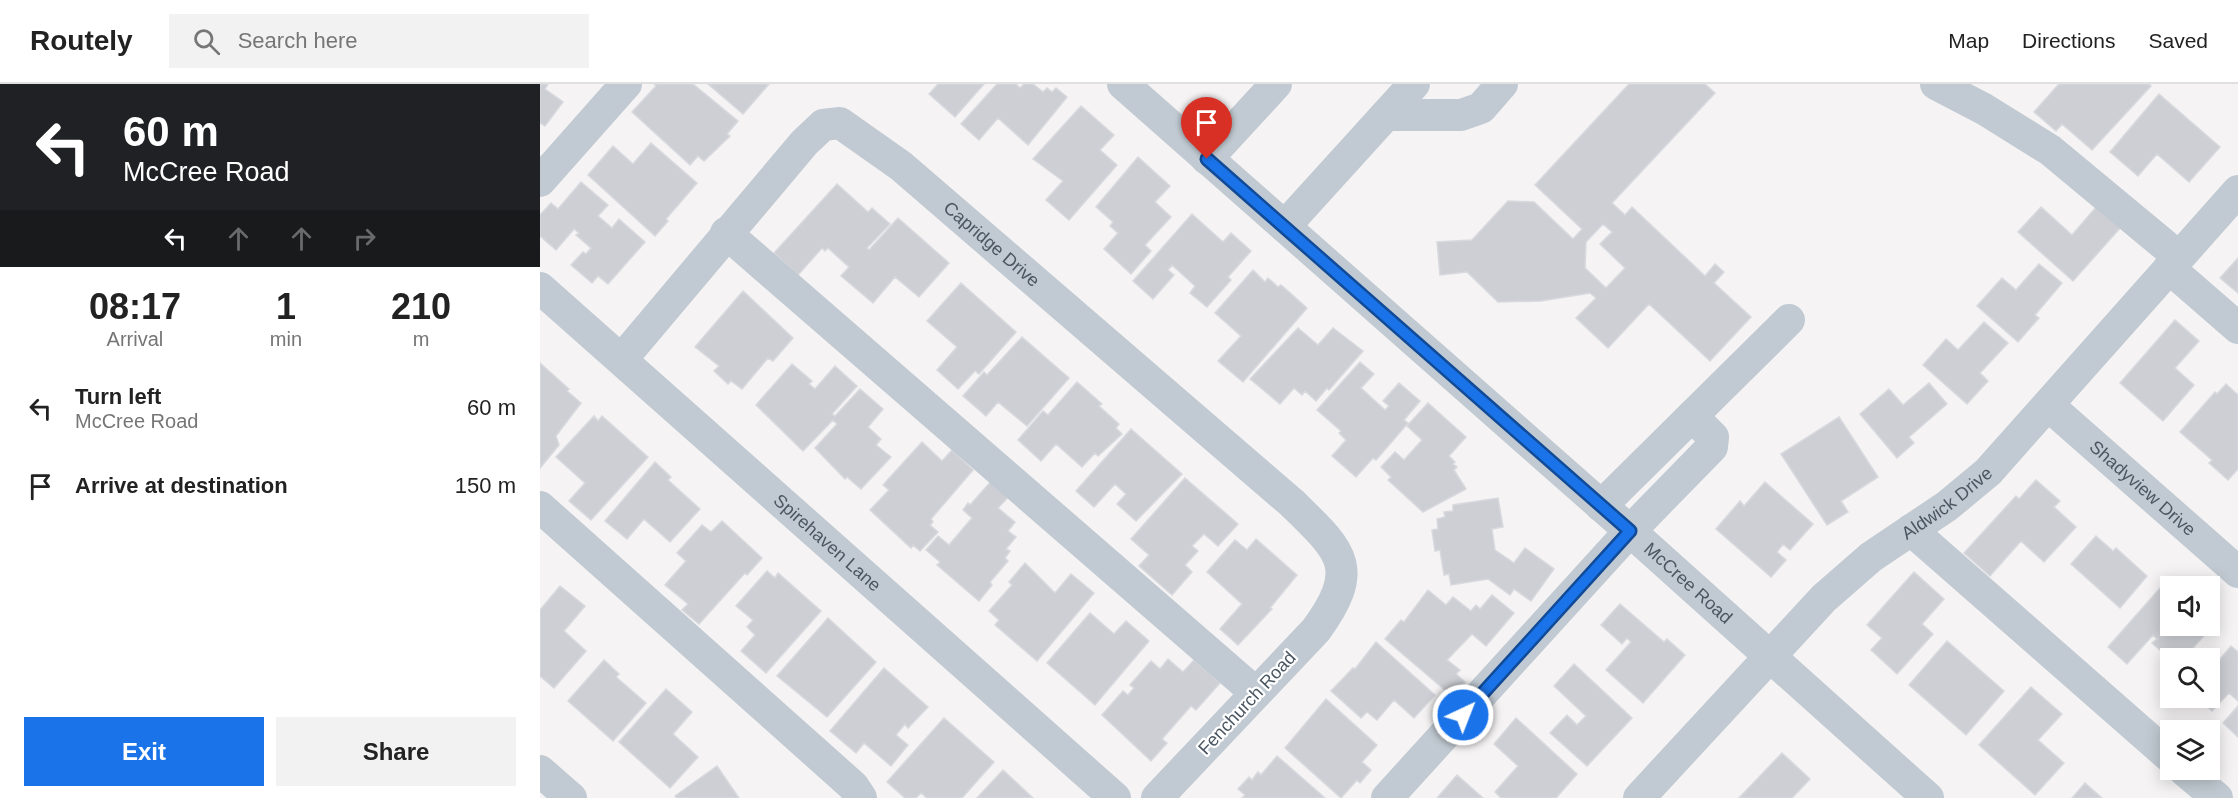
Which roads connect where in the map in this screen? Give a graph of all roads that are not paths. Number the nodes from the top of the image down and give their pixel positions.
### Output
1 (626, 84) edge
2 (1123, 84) edge
3 (1414, 84) edge
4 (1502, 84) edge
5 (1936, 84) edge
6 (1266, 88) edge
7 (1386, 114) junction
8 (1207, 159) junction
9 (540, 181) edge
10 (2238, 191) edge
11 (1285, 226) junction
12 (726, 233) junction
13 (2174, 263) junction
14 (540, 288) edge
15 (1789, 320) dead end
16 (2238, 328) edge
17 (622, 359) junction
18 (2048, 405) junction
19 (1692, 416) junction
20 (1601, 506) junction
21 (540, 507) edge
22 (1911, 530) junction
23 (1630, 531) junction
24 (2238, 572) edge
25 (1333, 606) joint
26 (1769, 657) junction
27 (1256, 693) junction
28 (2160, 748) edge
29 (540, 771) edge
30 (2196, 780) edge
31 (571, 798) edge
32 (861, 798) edge
33 (1114, 798) edge
34 (1157, 798) edge
35 (1387, 798) edge
36 (1639, 798) edge
37 (1928, 798) edge
38 (2217, 798) edge

1 - 9 street
2 - 8 street, McCree Road
3 - 7 street
4 - 7 street
5 - 13 street
6 - 8 street
7 - 11 street
8 - 11 street, McCree Road
10 - 13 street, Aldwick Drive
11 - 20 street, McCree Road
12 - 17 street, Capridge Drive
12 - 25 street, Capridge Drive
12 - 27 street
13 - 16 street
13 - 18 street, Aldwick Drive
14 - 17 street, Spirehaven Lane
15 - 19 street
17 - 33 street, Spirehaven Lane
18 - 22 street, Aldwick Drive
18 - 24 street, Shadyview Drive
19 - 20 street
19 - 23 street
20 - 23 street, McCree Road
21 - 32 street
22 - 26 street, Aldwick Drive
22 - 28 street
23 - 26 street, McCree Road
23 - 35 street
25 - 27 street, Fenchurch Road
26 - 36 street, Aldwick Drive
26 - 37 street, McCree Road
27 - 34 street, Fenchurch Road
29 - 31 street
30 - 38 street

